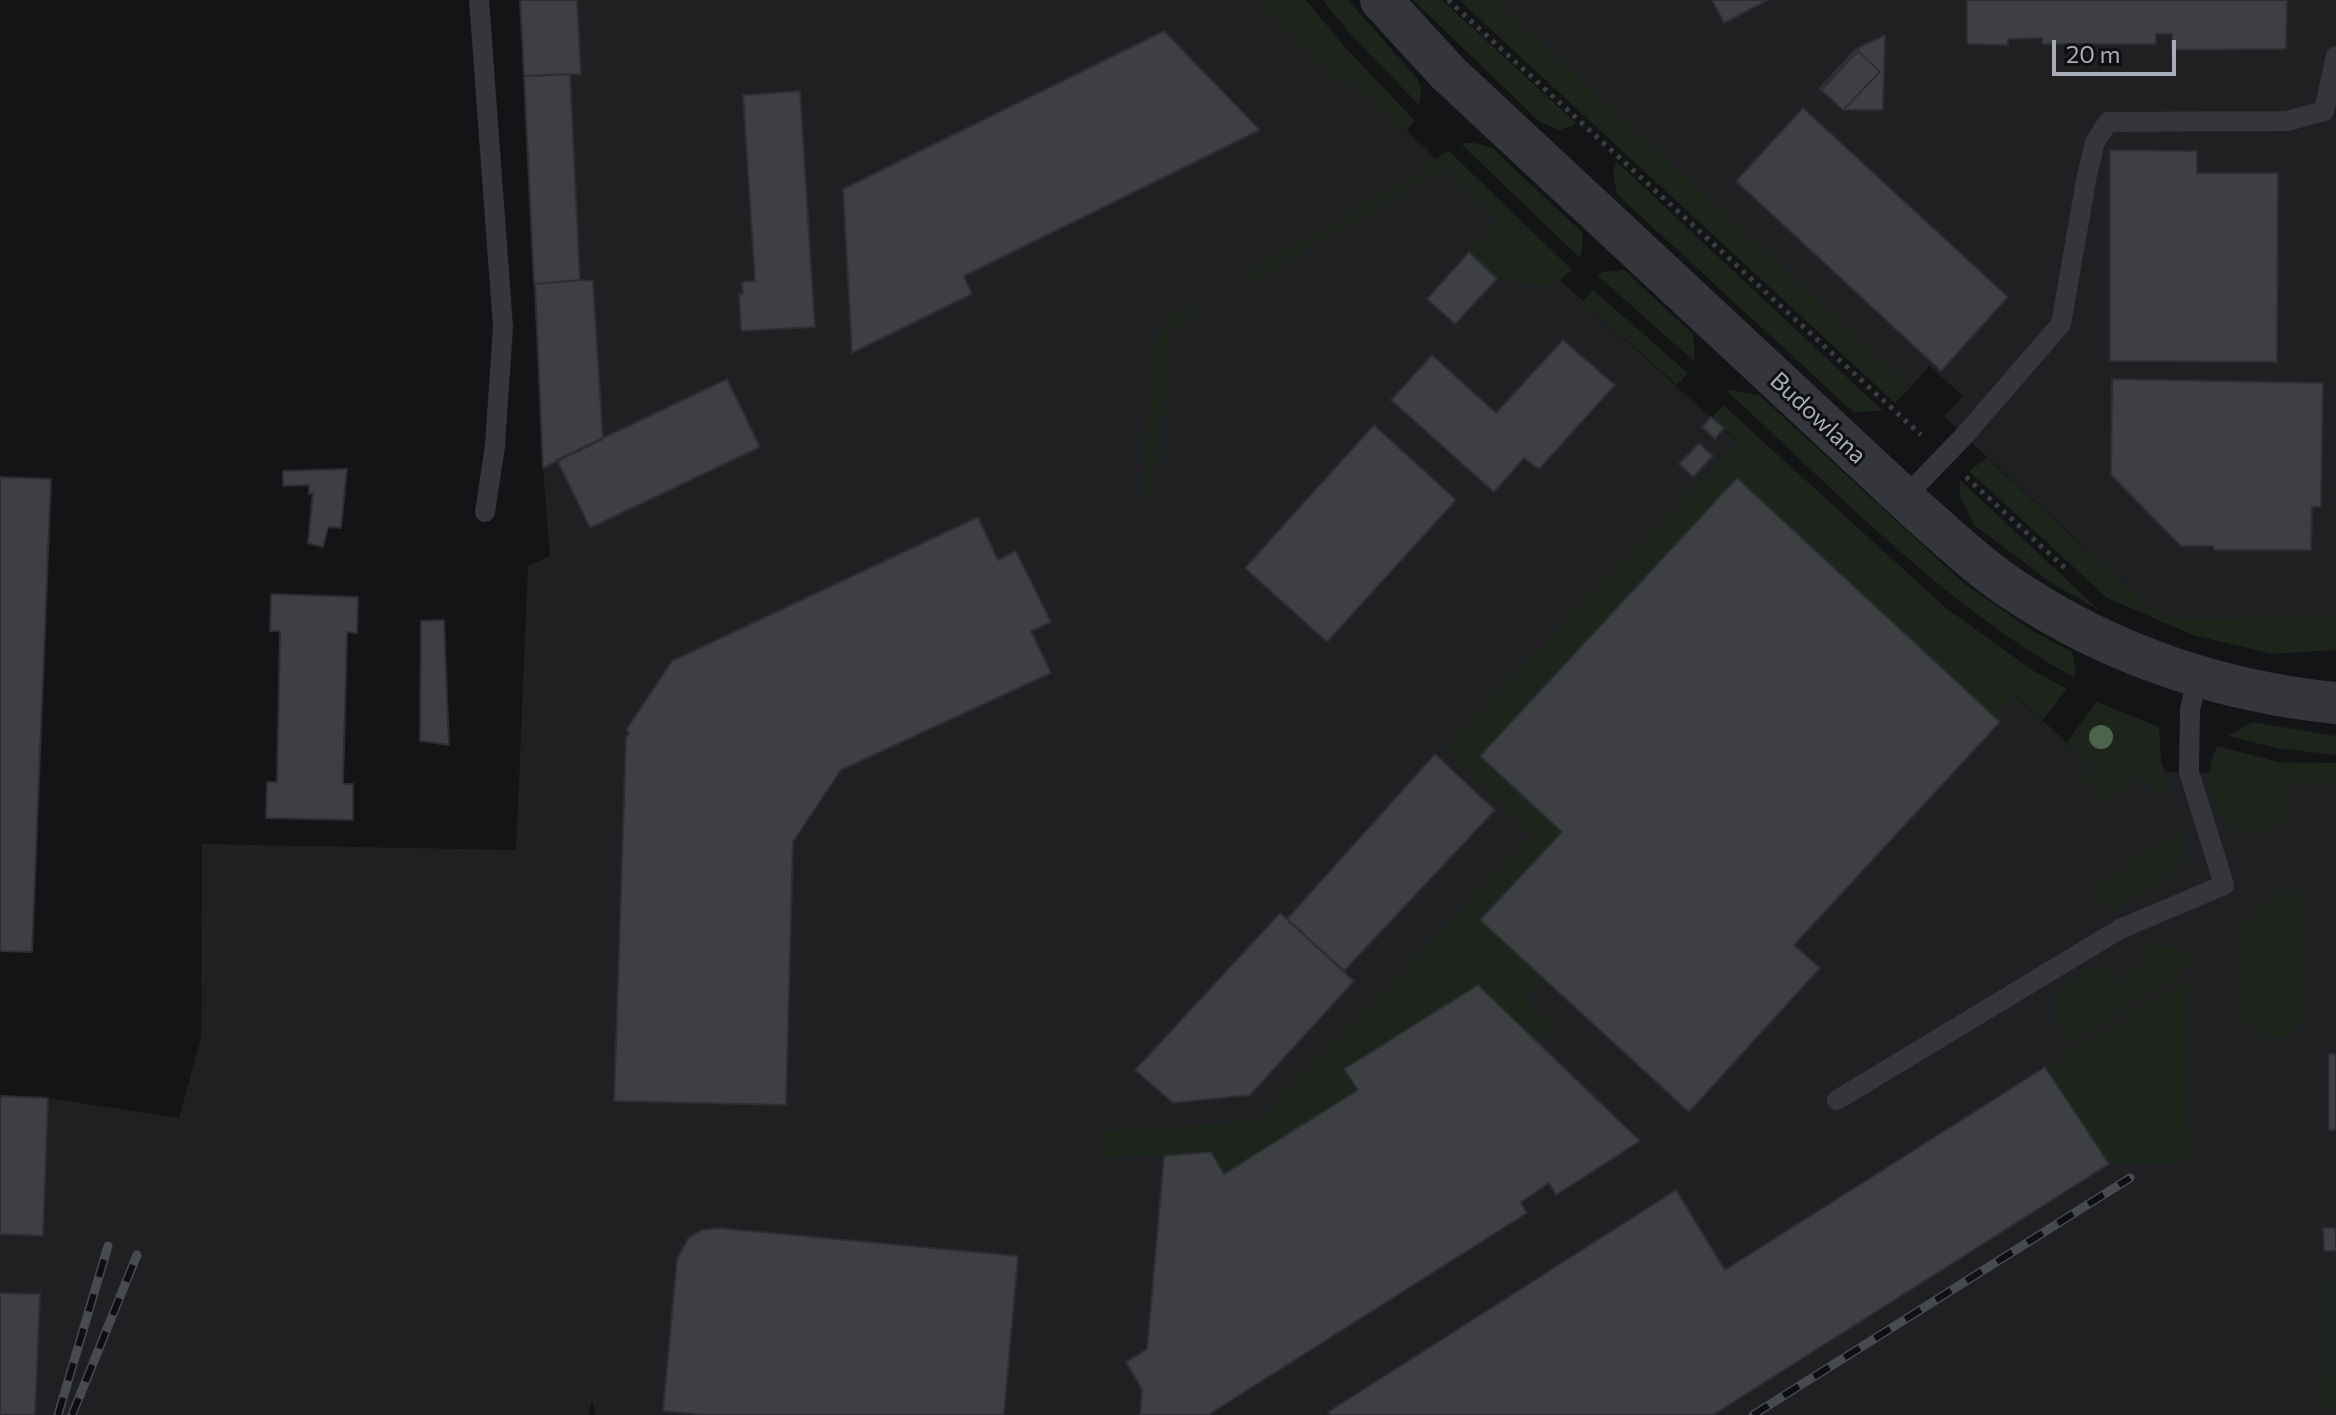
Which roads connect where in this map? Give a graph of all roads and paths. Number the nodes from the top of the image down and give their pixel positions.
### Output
1 (479, 0) edge
2 (1381, 0) edge
3 (1448, 0) edge
4 (2336, 56) edge
5 (1944, 456) junction
6 (1904, 498) junction
7 (485, 512) dead end
8 (2070, 573) dead end
9 (2198, 676) junction
10 (2336, 703) edge
11 (1837, 1100) dead end

1 - 7 lane
2 - 6 street, Budowlana
3 - 5 path
4 - 5 lane
5 - 6 lane
5 - 8 path
6 - 9 street, Budowlana
9 - 10 street, Budowlana
9 - 11 lane

